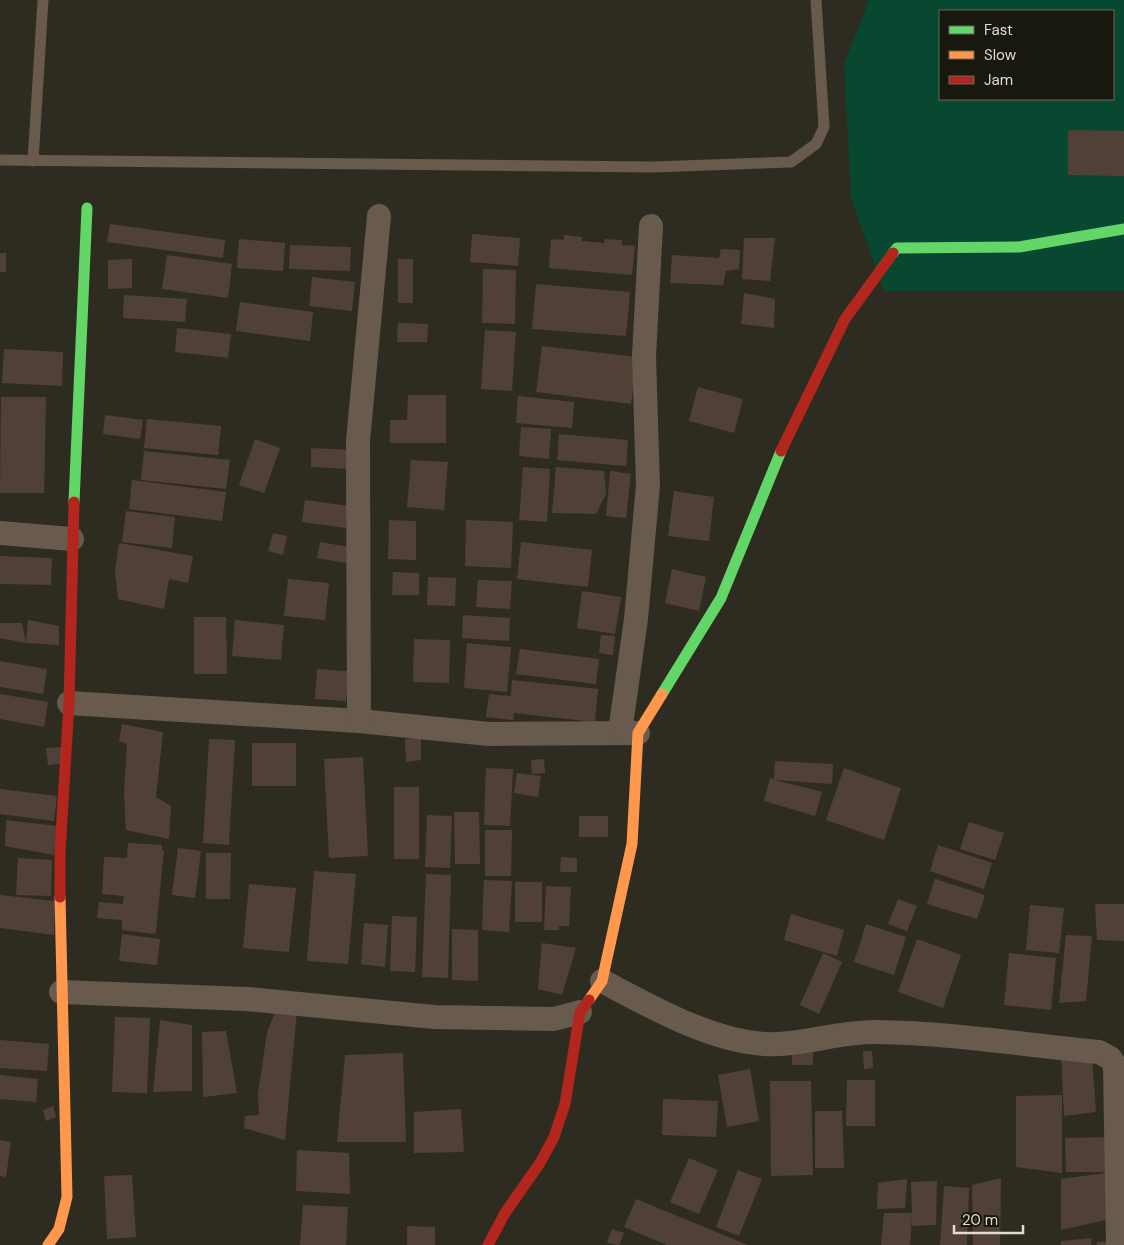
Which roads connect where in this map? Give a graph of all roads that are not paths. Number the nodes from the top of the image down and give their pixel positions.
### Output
1 (43, 0) edge
2 (816, 0) edge
3 (0, 160) edge
4 (33, 161) junction
5 (87, 208) dead end
6 (379, 216) dead end
7 (651, 226) dead end
8 (1124, 229) edge
9 (0, 533) edge
10 (72, 539) junction
11 (69, 703) junction
12 (359, 720) junction
13 (629, 732) junction
14 (602, 982) junction
15 (61, 992) junction
16 (580, 1012) junction
17 (48, 1245) edge
18 (488, 1245) edge
19 (1118, 1245) edge

1 - 4 lane
2 - 4 lane
3 - 4 lane
5 - 10 street
6 - 12 street
7 - 13 street
8 - 13 street
9 - 10 street
10 - 11 street
11 - 12 street
11 - 15 street
12 - 13 street
13 - 14 street
14 - 16 street
14 - 19 street
15 - 16 street
15 - 17 street
16 - 18 street

